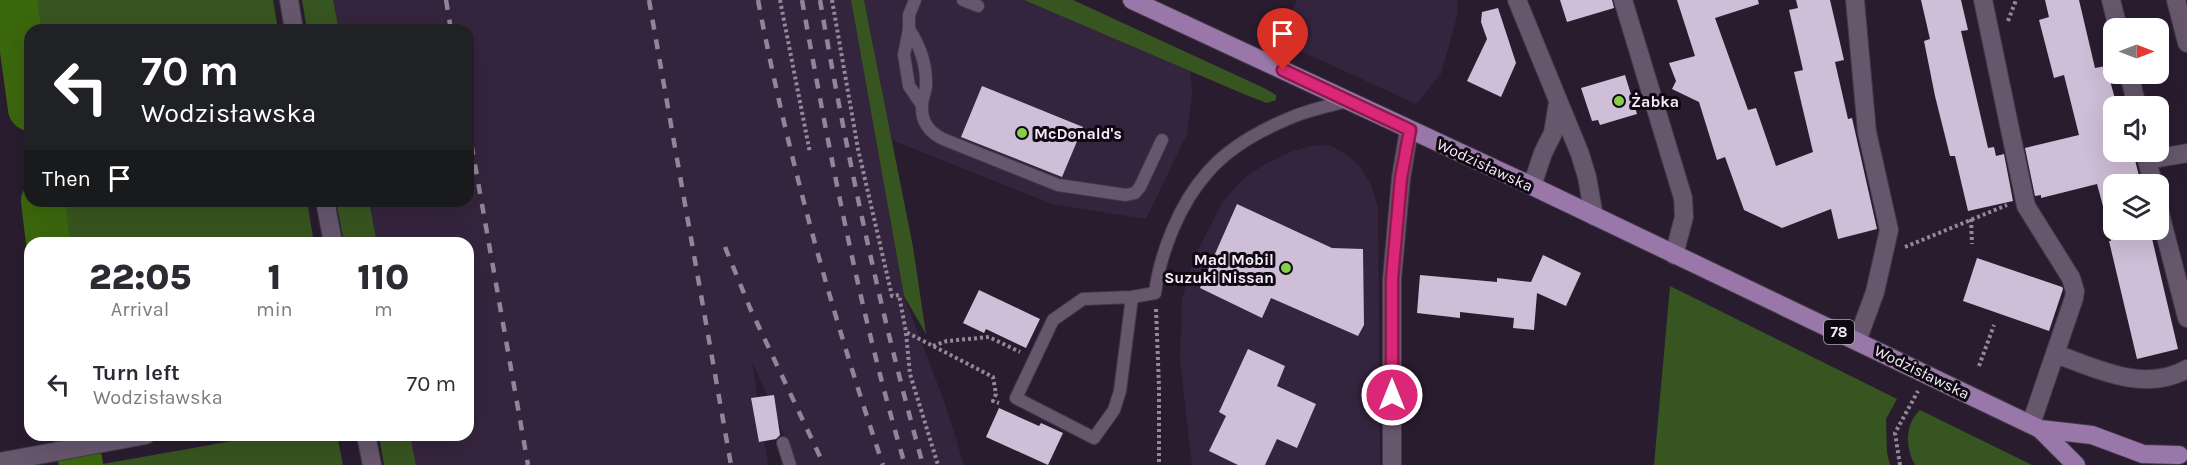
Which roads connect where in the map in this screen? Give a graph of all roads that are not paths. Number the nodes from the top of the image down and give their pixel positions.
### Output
1 (289, 0) edge
2 (915, 0) edge
3 (963, 0) edge
4 (1132, 0) edge
5 (1517, 0) edge
6 (1623, 0) edge
7 (1855, 0) edge
8 (1983, 0) edge
9 (2111, 0) edge
10 (2176, 0) edge
11 (978, 6) dead end
12 (2116, 18) edge
13 (293, 24) edge
14 (909, 29) junction
15 (2187, 43) edge
16 (1347, 101) junction
17 (1558, 103) junction
18 (921, 105) junction
19 (1410, 130) junction
20 (1162, 140) dead end
21 (2187, 153) edge
22 (2169, 154) edge
23 (1533, 186) junction
24 (326, 207) edge
25 (1594, 216) junction
26 (332, 237) edge
27 (2167, 240) edge
28 (1674, 255) junction
29 (1132, 297) junction
30 (2187, 318) edge
31 (1857, 341) junction
32 (2056, 354) junction
33 (2187, 369) edge
34 (2036, 426) junction
35 (115, 441) edge
36 (367, 441) edge
37 (783, 443) dead end
38 (2177, 457) edge
39 (0, 462) edge
40 (372, 465) edge
41 (790, 465) edge
42 (1392, 465) edge
43 (2076, 465) edge

1 - 13 street
2 - 14 lane
3 - 11 lane
4 - 16 main road, Wodzisławska / 78
5 - 17 street
6 - 28 street
7 - 31 street
8 - 32 street
9 - 12 street
10 - 15 street
14 - 18 lane
14 - 18 lane
16 - 19 main road, Wodzisławska / 78
16 - 29 lane
17 - 23 street
17 - 25 street
18 - 20 lane
19 - 23 main road, Wodzisławska / 78
19 - 42 street
21 - 22 street
23 - 25 main road, Wodzisławska / 78
24 - 26 street
25 - 28 main road, Wodzisławska / 78
27 - 30 street
28 - 31 main road, Wodzisławska / 78
29 - 29 lane
31 - 34 main road, Wodzisławska / 78
32 - 33 street
32 - 34 street
34 - 38 main road, Wodzisławska / 78
34 - 43 main road, Wodzisławska / 78
35 - 39 street
36 - 40 street
37 - 41 lane

